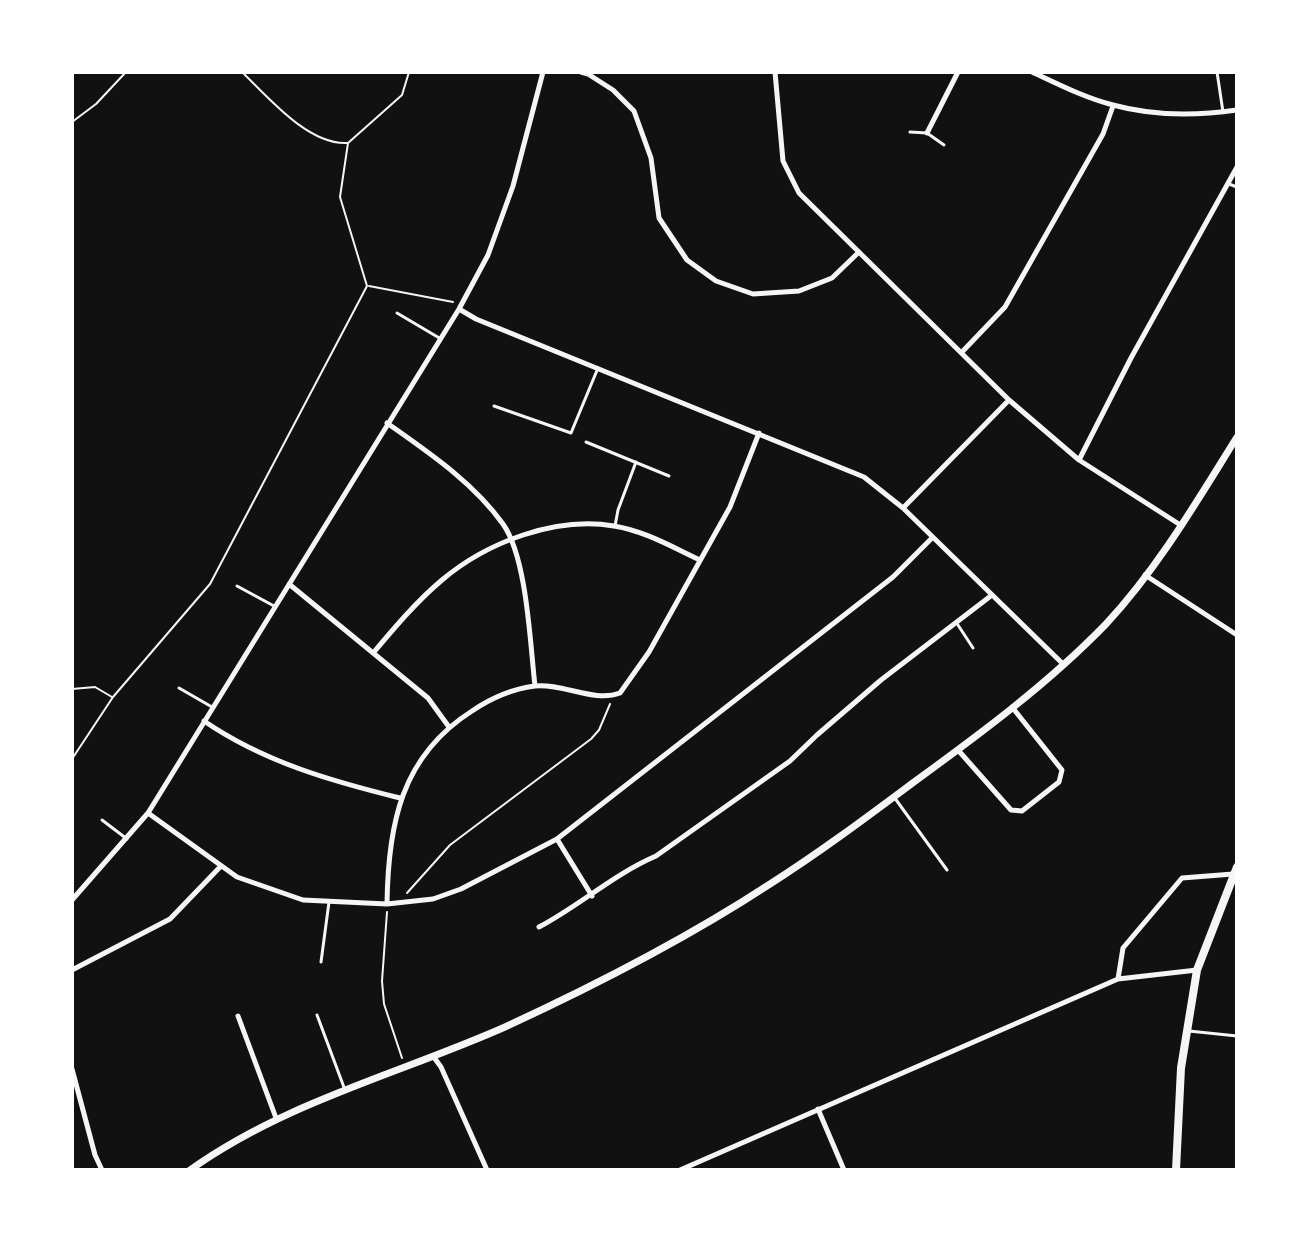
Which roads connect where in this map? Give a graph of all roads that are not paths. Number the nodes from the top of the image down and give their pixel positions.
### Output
1 (543, 72) edge
2 (581, 72) edge
3 (775, 72) edge
4 (958, 72) edge
5 (1032, 72) edge
6 (1217, 72) edge
7 (1113, 106) junction
8 (1237, 110) edge
9 (1223, 112) junction
10 (910, 132) dead end
11 (927, 133) junction
12 (944, 145) dead end
13 (1237, 167) edge
14 (1229, 184) junction
15 (1237, 187) edge
16 (859, 252) junction
17 (461, 307) junction
18 (397, 313) dead end
19 (441, 339) junction
20 (962, 352) junction
21 (598, 368) junction
22 (1009, 400) junction
23 (494, 406) dead end
24 (387, 423) junction
25 (759, 433) junction
26 (1237, 437) edge
27 (586, 442) dead end
28 (1079, 460) junction
29 (636, 462) junction
30 (669, 476) dead end
31 (903, 508) junction
32 (615, 526) junction
33 (1182, 526) junction
34 (932, 538) junction
35 (510, 541) junction
36 (700, 560) junction
37 (1145, 575) junction
38 (289, 584) junction
39 (237, 586) dead end
40 (992, 595) junction
41 (274, 606) junction
42 (956, 622) junction
43 (1237, 635) edge
44 (973, 648) dead end
45 (374, 652) junction
46 (1063, 664) junction
47 (535, 686) junction
48 (179, 688) dead end
49 (212, 707) junction
50 (1012, 707) junction
51 (204, 721) junction
52 (449, 727) junction
53 (958, 750) junction
54 (894, 797) junction
55 (400, 798) junction
56 (148, 813) junction
57 (102, 820) dead end
58 (127, 839) junction
59 (557, 839) junction
60 (221, 866) junction
61 (947, 870) dead end
62 (1235, 870) edge
63 (592, 896) junction
64 (72, 900) edge
65 (330, 901) junction
66 (387, 904) junction
67 (539, 927) dead end
68 (321, 962) dead end
69 (72, 970) edge
70 (1197, 970) junction
71 (1118, 979) junction
72 (317, 1015) dead end
73 (238, 1016) dead end
74 (1186, 1030) junction
75 (1237, 1036) edge
76 (433, 1056) junction
77 (72, 1069) edge
78 (345, 1090) junction
79 (818, 1109) junction
80 (276, 1118) junction
81 (102, 1170) edge
82 (190, 1170) edge
83 (487, 1170) edge
84 (680, 1170) edge
85 (844, 1170) edge
86 (1176, 1170) edge

1 - 17 street
2 - 16 street
3 - 16 street
4 - 11 street
5 - 7 street
6 - 9 lane
7 - 9 street
7 - 20 street
8 - 9 street
10 - 11 lane
11 - 12 lane
13 - 14 street
14 - 15 lane
14 - 28 street
16 - 20 street
17 - 19 street
17 - 21 street
18 - 19 lane
19 - 24 street
20 - 22 street
21 - 23 lane
21 - 25 street
22 - 28 street
22 - 31 street
24 - 35 street
24 - 38 street
25 - 31 street
25 - 36 street
26 - 33 street
27 - 29 lane
28 - 33 street
29 - 30 lane
29 - 32 lane
31 - 34 street
32 - 35 street
32 - 36 street
33 - 37 street
34 - 40 street
34 - 59 street
35 - 45 street
35 - 47 street
36 - 47 street
37 - 43 street
37 - 46 street
38 - 41 street
38 - 45 street
39 - 41 lane
40 - 42 street
40 - 46 street
41 - 49 street
42 - 44 lane
42 - 63 street
45 - 52 street
46 - 50 street
47 - 52 street
48 - 49 lane
49 - 51 street
50 - 53 street
50 - 53 street
51 - 55 street
51 - 56 street
52 - 55 street
53 - 54 street
54 - 61 lane
54 - 76 street
55 - 66 street
56 - 58 street
56 - 60 street
57 - 58 lane
58 - 64 street
59 - 63 street
59 - 66 street
60 - 65 street
60 - 69 street
62 - 70 main road
62 - 71 street
63 - 67 street
65 - 66 street
65 - 68 lane
70 - 71 street
70 - 74 main road
71 - 79 street
72 - 78 lane
73 - 80 street
74 - 75 lane
74 - 86 main road
76 - 78 street
76 - 83 street
77 - 81 street
78 - 80 street
79 - 84 street
79 - 85 street
80 - 82 street

